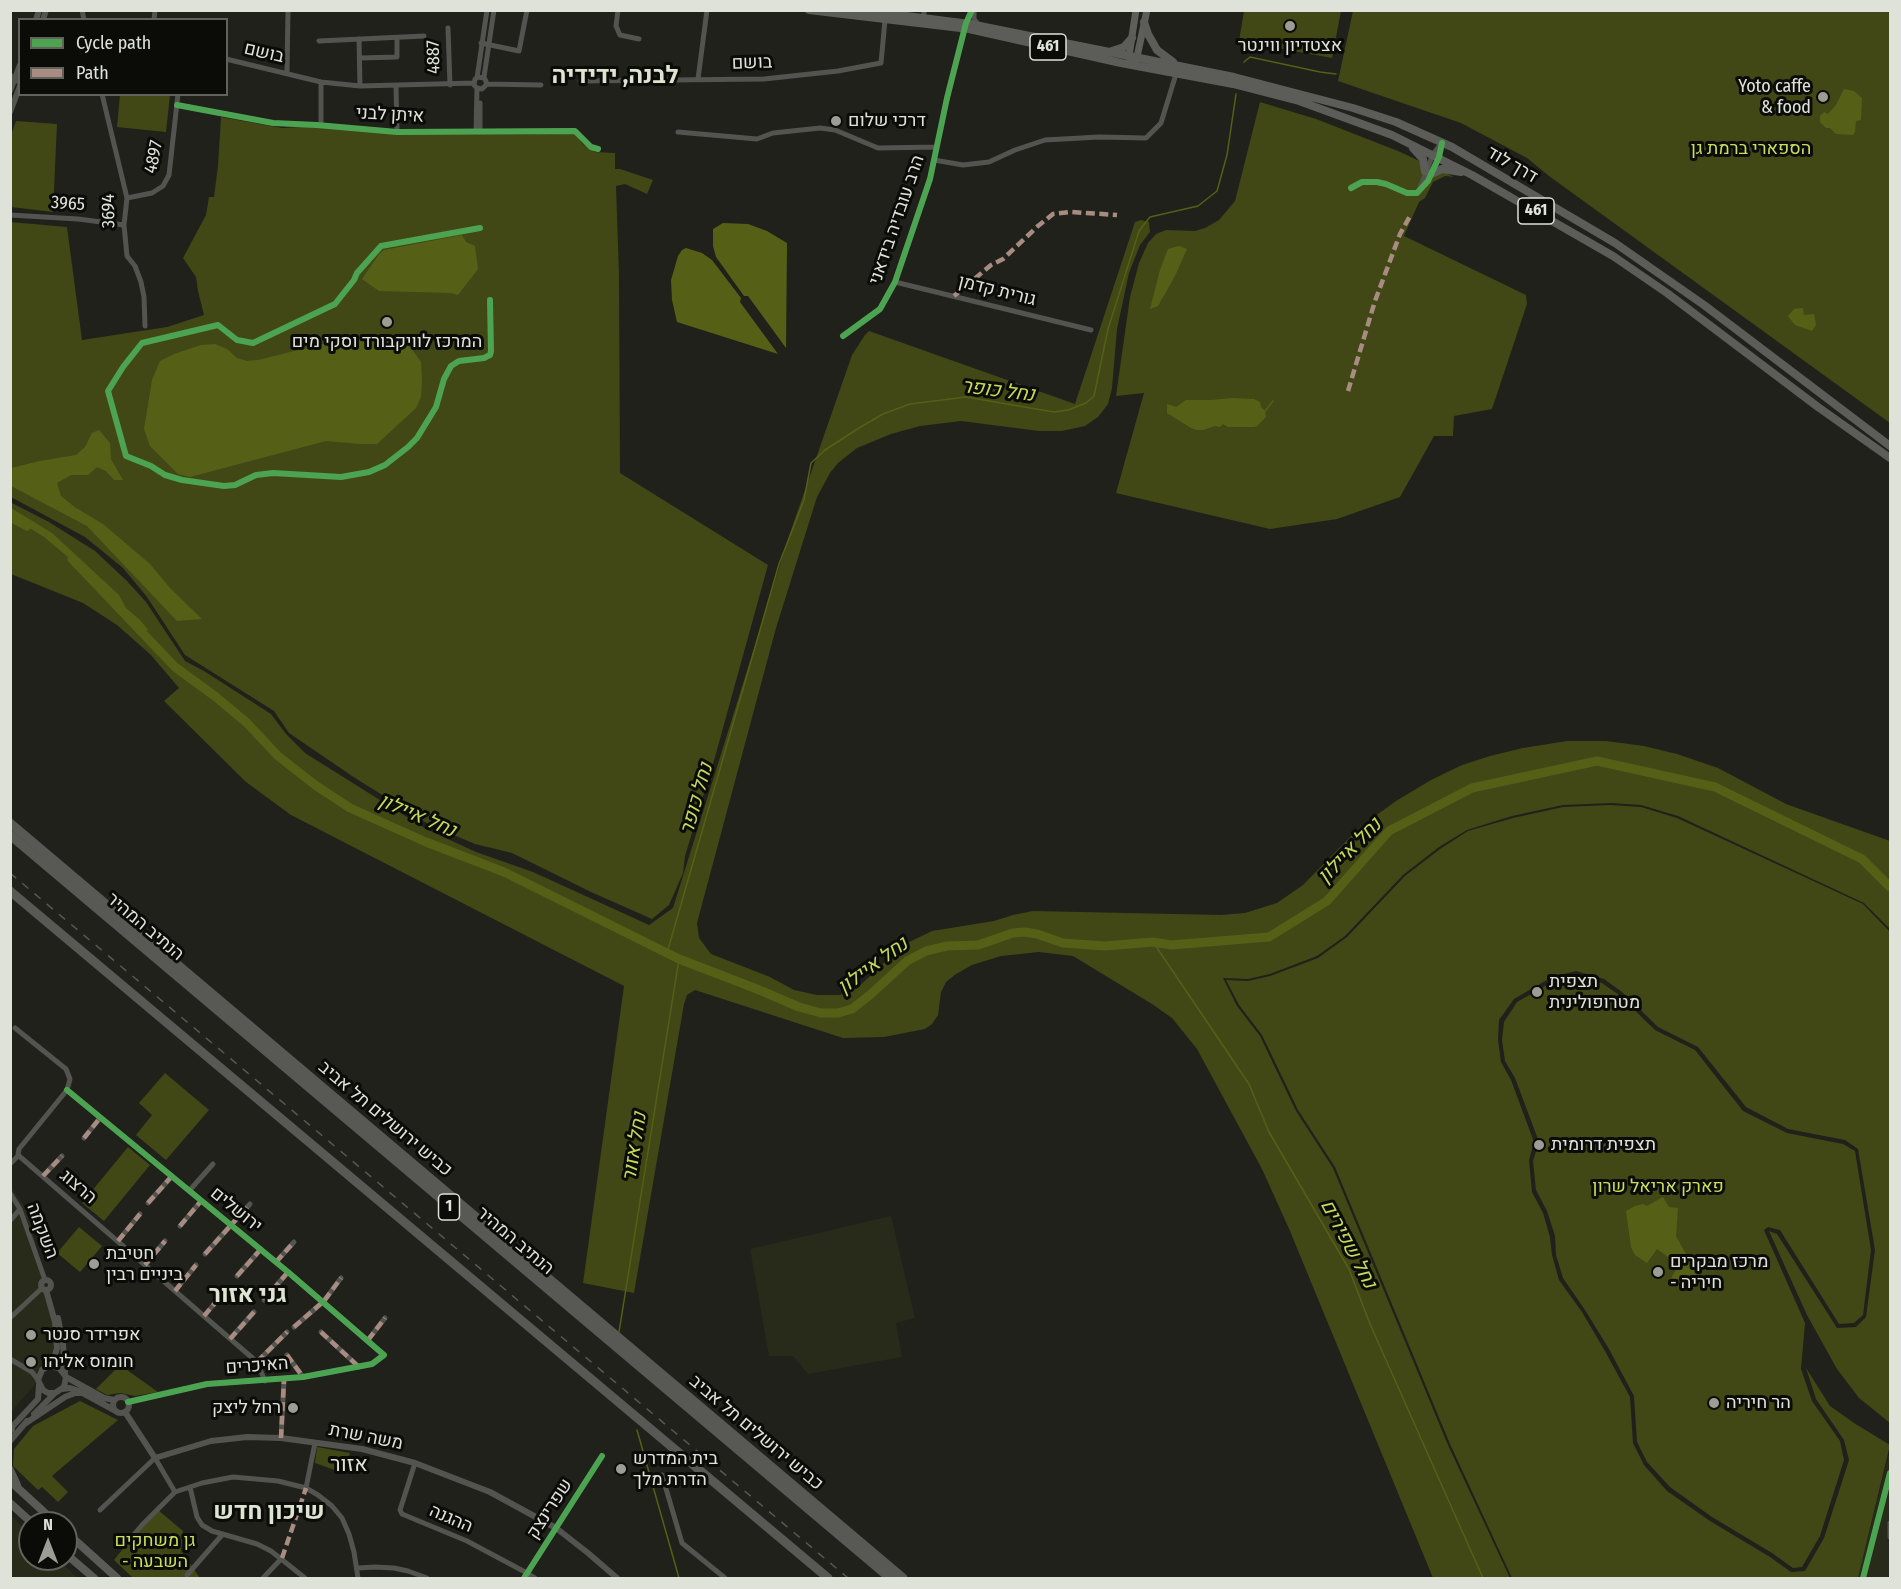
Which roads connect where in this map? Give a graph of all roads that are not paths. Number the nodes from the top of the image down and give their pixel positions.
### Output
1 (288, 10) edge
2 (487, 10) edge
3 (494, 10) edge
4 (527, 10) edge
5 (618, 10) edge
6 (707, 10) edge
7 (809, 10) edge
8 (973, 10) edge
9 (1136, 10) edge
10 (1147, 10) edge
11 (858, 12) edge
12 (876, 12) edge
13 (885, 20) junction
14 (1144, 22) junction
15 (979, 25) junction
16 (965, 26) junction
17 (448, 28) dead end
18 (424, 36) dead end
19 (397, 38) junction
20 (1132, 38) junction
21 (359, 39) junction
22 (639, 39) dead end
23 (319, 42) dead end
24 (481, 43) junction
25 (488, 44) junction
26 (1107, 51) junction
27 (1133, 57) junction
28 (360, 58) junction
29 (228, 59) edge
30 (1132, 65) junction
31 (1183, 66) junction
32 (286, 73) junction
33 (1176, 74) junction
34 (698, 79) junction
35 (580, 81) dead end
36 (321, 82) junction
37 (15, 83) edge
38 (478, 83) junction
39 (450, 85) junction
40 (542, 85) dead end
41 (360, 86) junction
42 (396, 86) junction
43 (102, 96) edge
44 (178, 96) edge
45 (177, 105) junction
46 (10, 112) edge
47 (321, 125) junction
48 (397, 132) junction
49 (478, 132) junction
50 (678, 132) dead end
51 (1408, 143) junction
52 (1442, 143) junction
53 (936, 147) junction
54 (598, 149) dead end
55 (1436, 155) junction
56 (934, 160) junction
57 (1428, 173) junction
58 (1472, 175) junction
59 (1351, 188) dead end
60 (127, 198) junction
61 (10, 215) edge
62 (124, 225) junction
63 (895, 282) junction
64 (145, 326) dead end
65 (1091, 330) dead end
66 (843, 336) dead end
67 (1890, 446) edge
68 (1890, 458) edge
69 (10, 823) edge
70 (10, 835) edge
71 (10, 891) edge
72 (15, 1028) dead end
73 (67, 1090) junction
74 (100, 1118) junction
75 (84, 1138) dead end
76 (19, 1155) junction
77 (62, 1156) dead end
78 (10, 1164) edge
79 (213, 1164) dead end
80 (43, 1176) junction
81 (172, 1176) junction
82 (189, 1191) junction
83 (10, 1193) edge
84 (201, 1201) junction
85 (148, 1203) dead end
86 (250, 1204) dead end
87 (20, 1209) junction
88 (140, 1214) dead end
89 (10, 1221) edge
90 (230, 1225) junction
91 (180, 1226) dead end
92 (118, 1241) junction
93 (165, 1241) dead end
94 (294, 1242) dead end
95 (261, 1249) junction
96 (205, 1254) dead end
97 (276, 1262) junction
98 (145, 1264) junction
99 (196, 1265) dead end
100 (288, 1272) junction
101 (237, 1276) dead end
102 (342, 1278) dead end
103 (45, 1280) joint
104 (46, 1289) junction
105 (227, 1289) dead end
106 (175, 1290) junction
107 (264, 1300) dead end
108 (324, 1301) junction
109 (254, 1312) dead end
110 (204, 1316) junction
111 (10, 1318) edge
112 (385, 1318) dead end
113 (294, 1328) dead end
114 (287, 1332) dead end
115 (321, 1332) dead end
116 (230, 1339) junction
117 (368, 1340) junction
118 (287, 1355) dead end
119 (384, 1355) joint
120 (13, 1360) edge
121 (257, 1362) junction
122 (46, 1367) junction
123 (359, 1367) junction
124 (65, 1375) junction
125 (303, 1377) junction
126 (284, 1380) junction
127 (265, 1381) junction
128 (39, 1382) junction
129 (62, 1389) junction
130 (55, 1393) junction
131 (84, 1393) junction
132 (114, 1400) junction
133 (128, 1402) junction
134 (114, 1410) junction
135 (125, 1412) junction
136 (26, 1423) junction
137 (11, 1429) edge
138 (281, 1438) junction
139 (10, 1441) edge
140 (315, 1443) junction
141 (602, 1456) dead end
142 (155, 1458) junction
143 (415, 1463) junction
144 (10, 1470) edge
145 (1890, 1473) edge
146 (662, 1475) dead end
147 (10, 1481) edge
148 (190, 1487) junction
149 (306, 1488) junction
150 (175, 1492) junction
151 (23, 1493) junction
152 (100, 1510) dead end
153 (43, 1511) edge
154 (1890, 1524) edge
155 (556, 1528) junction
156 (222, 1535) junction
157 (1890, 1537) edge
158 (78, 1543) edge
159 (126, 1544) dead end
160 (282, 1558) junction
161 (78, 1565) edge
162 (357, 1568) junction
163 (187, 1575) dead end
164 (526, 1576) edge
165 (93, 1578) edge
166 (117, 1578) edge
167 (263, 1578) edge
168 (305, 1578) edge
169 (358, 1578) edge
170 (427, 1578) edge
171 (535, 1578) edge
172 (617, 1578) edge
173 (725, 1578) edge
174 (828, 1578) edge
175 (890, 1578) edge
176 (903, 1578) edge
177 (1863, 1578) edge

1 - 32 street
2 - 24 street
3 - 25 street
4 - 25 street
5 - 22 street
6 - 34 street
7 - 11 main road, 461
8 - 15 street
8 - 16 street, הרב עובדיה בידאני
9 - 20 main road
10 - 14 main road
11 - 12 main road, 461
11 - 13 main road, 461
12 - 16 main road, 461
13 - 16 main road, 461
13 - 34 street, בושם
14 - 27 main road
14 - 31 main road
15 - 16 main road, 461
15 - 26 main road, 461
16 - 30 main road, 461
16 - 53 street, הרב עובדיה בידאני
17 - 39 street, 4887
18 - 19 street
19 - 21 street
19 - 28 street
20 - 26 main road
20 - 27 main road
21 - 23 street
21 - 28 street
24 - 25 street
24 - 38 street
25 - 38 street
26 - 27 main road, 461
27 - 30 main road
27 - 31 main road, דרך לוד / 461
28 - 41 street
29 - 32 street, בושם
30 - 33 main road, דרך לוד / 461
31 - 52 main road, דרך לוד / 461
32 - 36 street, בושם
33 - 51 main road, דרך לוד / 461
33 - 56 street
34 - 35 street, בושם
36 - 41 street, בושם
36 - 47 street
37 - 46 street
38 - 39 street, בושם
38 - 40 street
38 - 49 street
39 - 42 street, בושם
41 - 42 street, בושם
42 - 48 street
43 - 60 street, 3694
44 - 45 street, 4897
45 - 47 street, איתן לבני
45 - 60 street, 4897
47 - 48 street, איתן לבני
48 - 49 street, איתן לבני
49 - 54 street, איתן לבני
50 - 53 street
51 - 55 main road, דרך לוד / 461
51 - 57 main road
52 - 55 street
52 - 67 main road, דרך לוד / 461
53 - 56 street, הרב עובדיה בידאני
55 - 57 street
55 - 58 main road, דרך לוד / 461
56 - 63 street, הרב עובדיה בידאני
57 - 58 main road
57 - 59 street
58 - 68 main road, דרך לוד / 461
60 - 62 street, 3694
61 - 62 street, 3965
62 - 64 street, 3694
63 - 65 street, גורית קדמן
63 - 66 street, הרב עובדיה בידאני
69 - 176 highway, כביש ירושלים תל אביב / 1
70 - 175 highway, הנתיב המהיר / 1
71 - 174 highway, 1
72 - 73 street
73 - 74 street, ירושלים
73 - 76 street
74 - 75 street
74 - 81 street, ירושלים
76 - 78 street
76 - 80 street, הרצוג
77 - 80 street
79 - 82 street
80 - 92 street, הרצוג
81 - 82 street, ירושלים
81 - 85 street
82 - 84 street, ירושלים
83 - 87 street, השקמה
84 - 90 street, ירושלים
84 - 91 street, ירושלים
86 - 90 street, ירושלים
87 - 89 street
87 - 103 street, השקמה
88 - 92 street
90 - 95 street, ירושלים
90 - 96 street, ירושלים
92 - 98 street, הרצוג
93 - 98 street
94 - 97 street
95 - 97 street, ירושלים
95 - 101 street, ירושלים
97 - 100 street, ירושלים
98 - 106 street, הרצוג
99 - 106 street
100 - 107 street
100 - 108 street, ירושלים
102 - 108 street
103 - 104 street
104 - 111 street, השקמה
104 - 122 street
104 - 124 street
105 - 110 street
106 - 110 street, הרצוג
108 - 113 street
108 - 117 street, ירושלים
109 - 116 street
110 - 116 street, הרצוג
112 - 117 street
114 - 121 street
115 - 123 street
116 - 121 street, הרצוג
117 - 119 street, ירושלים
118 - 125 street, האיכרים
119 - 123 street, האיכרים
120 - 122 street
120 - 128 street
121 - 127 street, הרצוג
122 - 124 street
122 - 128 street
123 - 125 street, האיכרים
124 - 129 street
124 - 132 street
125 - 126 street, האיכרים
126 - 127 street, האיכרים
126 - 138 street
127 - 133 street, האיכרים
128 - 130 street
128 - 137 street
129 - 130 street
129 - 131 street
130 - 136 street
131 - 134 street
131 - 136 street
132 - 133 street
132 - 134 street
133 - 135 street
134 - 135 street
135 - 142 street
136 - 139 street
138 - 140 street, משה שרת
138 - 142 street, משה שרת
140 - 143 street, משה שרת
140 - 149 street
141 - 155 street, שפרינצק
142 - 150 street
142 - 152 street, משה שרת
143 - 155 street, משה שרת
143 - 164 street, ההגנה
144 - 151 highway
145 - 177 street
146 - 173 street
147 - 151 highway
148 - 149 street
148 - 150 street
148 - 156 street
149 - 162 street
150 - 159 street
151 - 153 highway
154 - 157 street
155 - 164 street, שפרינצק
155 - 172 street, משה שרת
156 - 160 street
156 - 163 street
158 - 166 highway
160 - 167 street
160 - 168 street
161 - 165 highway
162 - 169 street
162 - 170 street
164 - 171 street, ההגנה

